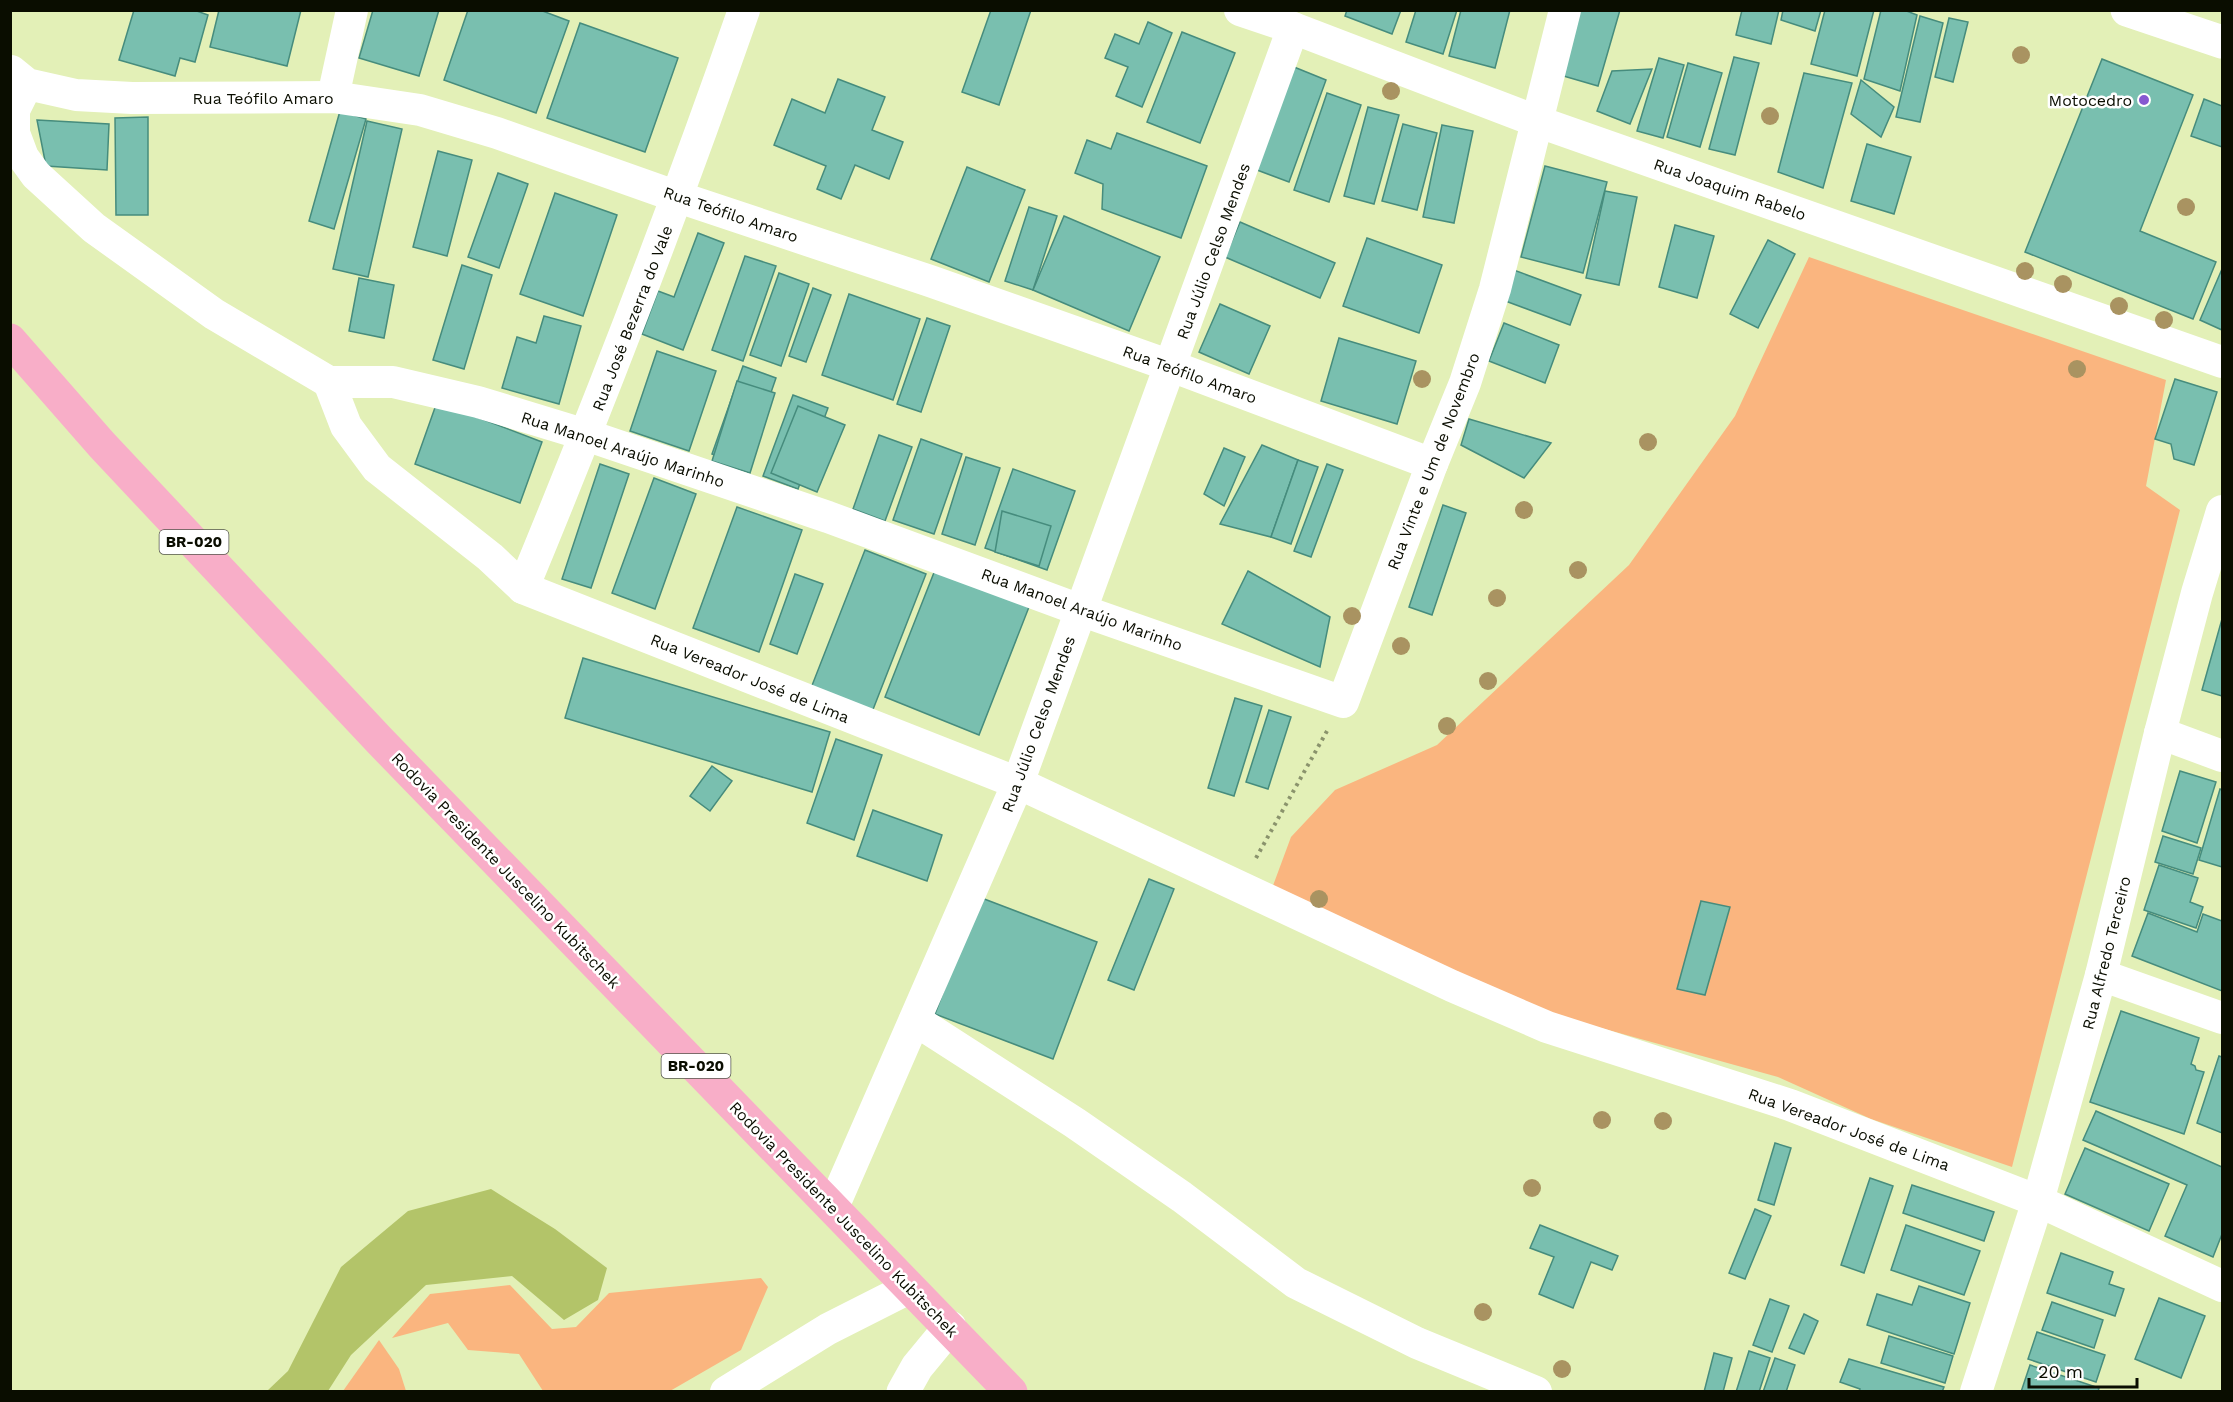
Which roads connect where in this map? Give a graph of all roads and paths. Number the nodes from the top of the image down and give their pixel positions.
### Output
1 (352, 10) edge
2 (744, 10) edge
3 (1240, 10) edge
4 (1565, 10) edge
5 (2127, 10) edge
6 (2182, 19) edge
7 (1293, 28) junction
8 (2223, 42) edge
9 (19, 77) edge
10 (333, 97) junction
11 (1536, 121) junction
12 (678, 197) junction
13 (10, 340) edge
14 (2223, 362) edge
15 (1171, 366) junction
16 (328, 382) junction
17 (586, 435) junction
18 (1432, 464) junction
19 (2223, 511) edge
20 (523, 588) junction
21 (1080, 610) junction
22 (1343, 702) junction
23 (2160, 733) junction
24 (2223, 756) edge
25 (1018, 783) junction
26 (1240, 888) junction
27 (2101, 975) junction
28 (2223, 1018) edge
29 (915, 1020) junction
30 (2038, 1201) junction
31 (832, 1207) junction
32 (2223, 1286) edge
33 (909, 1288) junction
34 (950, 1327) junction
35 (726, 1392) edge
36 (903, 1392) edge
37 (1011, 1392) edge
38 (1536, 1392) edge
39 (1976, 1392) edge

1 - 10 street
2 - 12 street, Rua José Bezerra do Vale
3 - 7 street, Rua Joaquim Rabelo
4 - 11 street, Rua Vinte e Um de Novembro
5 - 6 street
6 - 8 street
7 - 11 street, Rua Joaquim Rabelo
7 - 15 street, Rua Júlio Celso Mendes
9 - 10 street, Rua Teófilo Amaro
9 - 16 street
10 - 12 street, Rua Teófilo Amaro
11 - 14 street, Rua Joaquim Rabelo
11 - 18 street, Rua Vinte e Um de Novembro
12 - 15 street, Rua Teófilo Amaro
12 - 17 street, Rua José Bezerra do Vale
13 - 31 highway, Rodovia Presidente Juscelino Kubitschek / BR-020
15 - 18 street, Rua Teófilo Amaro
15 - 21 street, Rua Júlio Celso Mendes
16 - 17 street, Rua Manoel Araújo Marinho
16 - 20 street, Rua Vereador José de Lima
17 - 20 street, Rua José Bezerra do Vale
17 - 21 street, Rua Manoel Araújo Marinho
18 - 22 street, Rua Vinte e Um de Novembro
19 - 23 street, Rua Alfredo Terceiro
20 - 25 street, Rua Vereador José de Lima
21 - 22 street, Rua Manoel Araújo Marinho
21 - 25 street, Rua Júlio Celso Mendes
22 - 26 path
23 - 24 street
23 - 27 street, Rua Alfredo Terceiro
25 - 26 street, Rua Vereador José de Lima
25 - 29 street, Rua Júlio Celso Mendes
26 - 30 street, Rua Vereador José de Lima
27 - 28 street
27 - 30 street, Rua Alfredo Terceiro
29 - 31 street, Rua Júlio Celso Mendes
29 - 38 street
30 - 32 street, Rua Vereador José de Lima
30 - 39 street, Rua Alfredo Terceiro
31 - 33 highway, Rodovia Presidente Juscelino Kubitschek / BR-020
33 - 34 highway, Rodovia Presidente Juscelino Kubitschek / BR-020
33 - 35 street
34 - 36 street
34 - 37 highway, Rodovia Presidente Juscelino Kubitschek / BR-020

